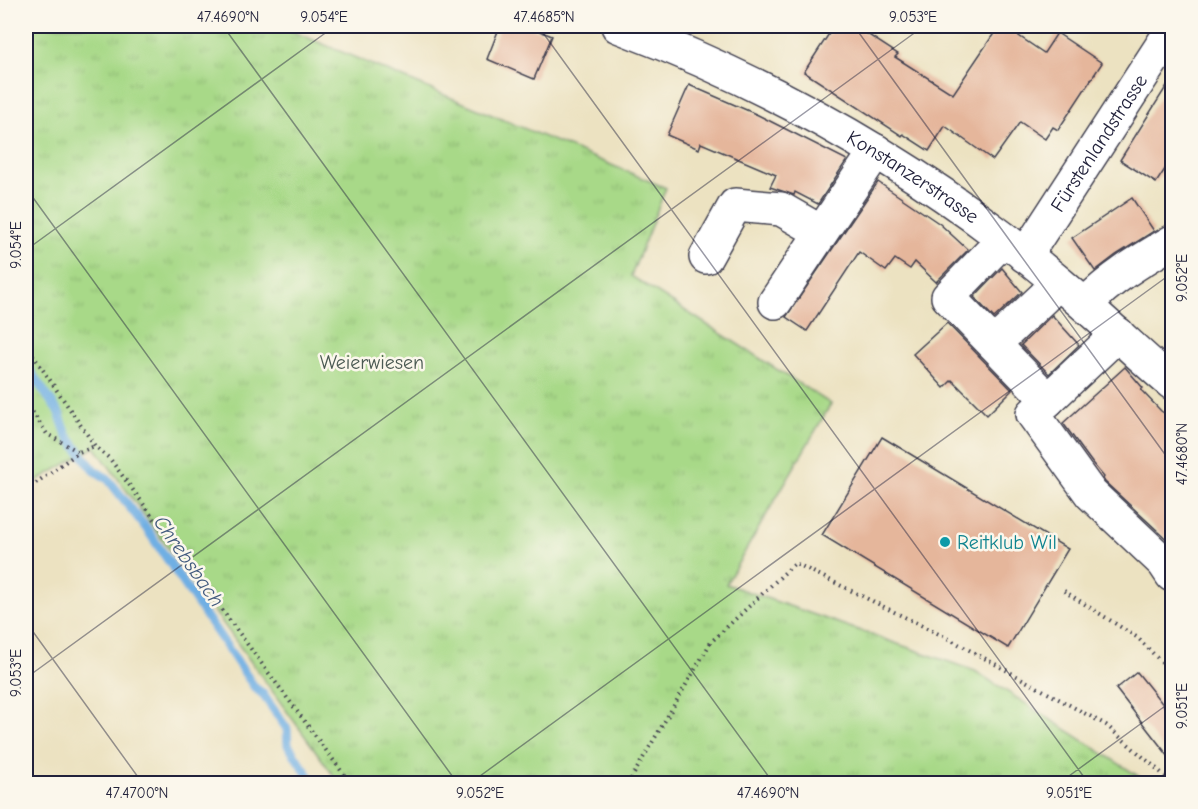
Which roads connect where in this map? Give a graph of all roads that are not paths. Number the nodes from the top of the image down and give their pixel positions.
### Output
1 (618, 26) edge
2 (1173, 30) edge
3 (876, 151) junction
4 (821, 232) junction
5 (1173, 242) edge
6 (1015, 247) junction
7 (706, 257) dead end
8 (1057, 282) junction
9 (775, 302) dead end
10 (1085, 305) junction
11 (1118, 334) junction
12 (994, 344) junction
13 (1173, 383) edge
14 (1048, 400) junction
15 (1173, 575) edge

1 - 3 main road, Konstanzerstrasse
2 - 6 main road, Fürstenlandstrasse
3 - 4 main road
3 - 6 main road, Konstanzerstrasse
4 - 7 main road
4 - 9 main road
5 - 10 main road
6 - 8 main road, Konstanzerstrasse
6 - 12 main road, Fürstenlandstrasse
8 - 10 main road, Konstanzerstrasse
8 - 12 main road
10 - 11 main road, Konstanzerstrasse
11 - 13 main road, Konstanzerstrasse
11 - 14 main road
12 - 14 main road
14 - 15 main road

